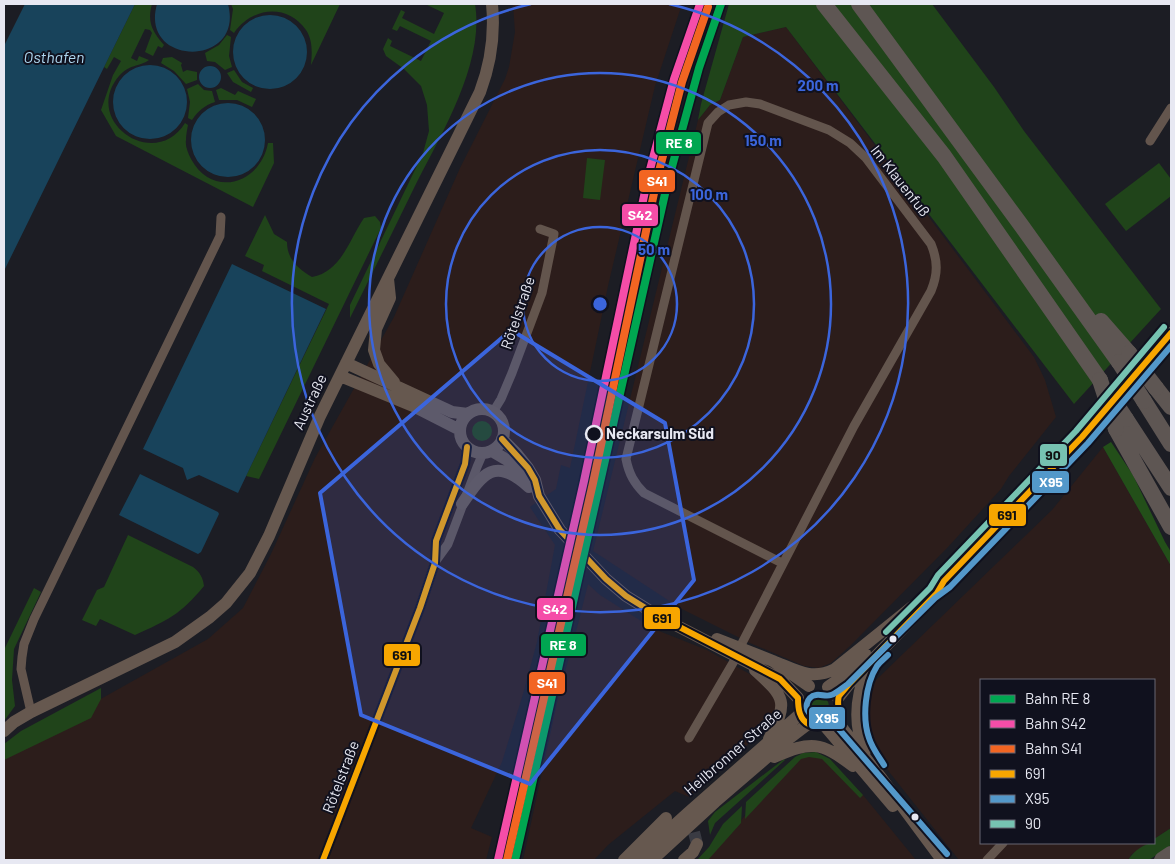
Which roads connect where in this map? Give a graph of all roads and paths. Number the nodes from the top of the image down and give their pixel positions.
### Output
1 (492, 4) edge
2 (824, 4) edge
3 (859, 4) edge
4 (1171, 108) edge
5 (1150, 142) dead end
6 (221, 217) dead end
7 (540, 229) dead end
8 (388, 279) junction
9 (1171, 333) edge
10 (1124, 358) junction
11 (346, 363) junction
12 (340, 376) junction
13 (398, 387) junction
14 (1171, 407) edge
15 (493, 412) junction
16 (468, 414) junction
17 (1121, 424) junction
18 (460, 430) junction
19 (502, 440) junction
20 (1171, 444) edge
21 (467, 448) junction
22 (488, 452) junction
23 (1171, 488) edge
24 (534, 492) junction
25 (462, 504) junction
26 (1171, 527) edge
27 (435, 563) junction
28 (782, 563) junction
29 (944, 581) junction
30 (912, 607) junction
31 (740, 654) junction
32 (773, 660) junction
33 (870, 662) junction
34 (809, 686) junction
35 (828, 687) junction
36 (798, 698) junction
37 (838, 698) junction
38 (31, 712) junction
39 (804, 720) junction
40 (830, 722) junction
41 (4, 731) edge
42 (689, 738) dead end
43 (767, 744) junction
44 (762, 762) junction
45 (868, 777) junction
46 (882, 779) junction
47 (666, 818) dead end
48 (697, 844) dead end
49 (1002, 844) edge
50 (1171, 854) edge
51 (323, 860) edge
52 (624, 860) edge
53 (636, 860) edge
54 (652, 860) edge
55 (684, 860) edge
56 (941, 860) edge
57 (987, 860) edge
58 (1162, 860) edge

1 - 8 main road, Austraße
2 - 17 highway, bridge
3 - 10 highway
4 - 5 street
6 - 38 street
7 - 15 street, Rötelstraße
8 - 11 main road, Austraße
8 - 13 main road
9 - 29 main road
10 - 14 highway, bridge
10 - 20 highway, bridge
11 - 12 main road, Austraße
11 - 13 main road
12 - 18 main road
12 - 38 main road, Austraße
13 - 16 main road
15 - 16 main road
15 - 19 main road
16 - 18 main road
17 - 23 highway
17 - 26 highway
18 - 21 main road
19 - 22 main road
19 - 24 main road
21 - 22 main road
21 - 27 street, Rötelstraße
22 - 24 main road
22 - 25 street, Rötelstraße
24 - 25 main road
24 - 31 main road
25 - 27 street, Rötelstraße
27 - 51 street, Rötelstraße
28 - 28 street, Im Klauenfuß
28 - 31 street, Im Klauenfuß
29 - 30 main road
29 - 33 main road
30 - 32 main road
30 - 35 main road
31 - 32 main road
31 - 36 main road
31 - 42 street, Im Klauenfuß
31 - 43 main road
32 - 34 main road
33 - 37 main road
33 - 46 main road
34 - 35 main road
34 - 36 main road
35 - 37 main road
36 - 39 main road
37 - 40 main road
38 - 41 main road, Austraße
39 - 40 main road
39 - 43 main road, Heilbronner Straße
39 - 44 main road, Heilbronner Straße
40 - 45 main road
40 - 46 main road
43 - 53 main road, Heilbronner Straße
44 - 45 main road
44 - 54 main road, Heilbronner Straße
45 - 56 main road
46 - 56 main road
47 - 52 main road
48 - 55 main road
49 - 57 street
50 - 58 highway

